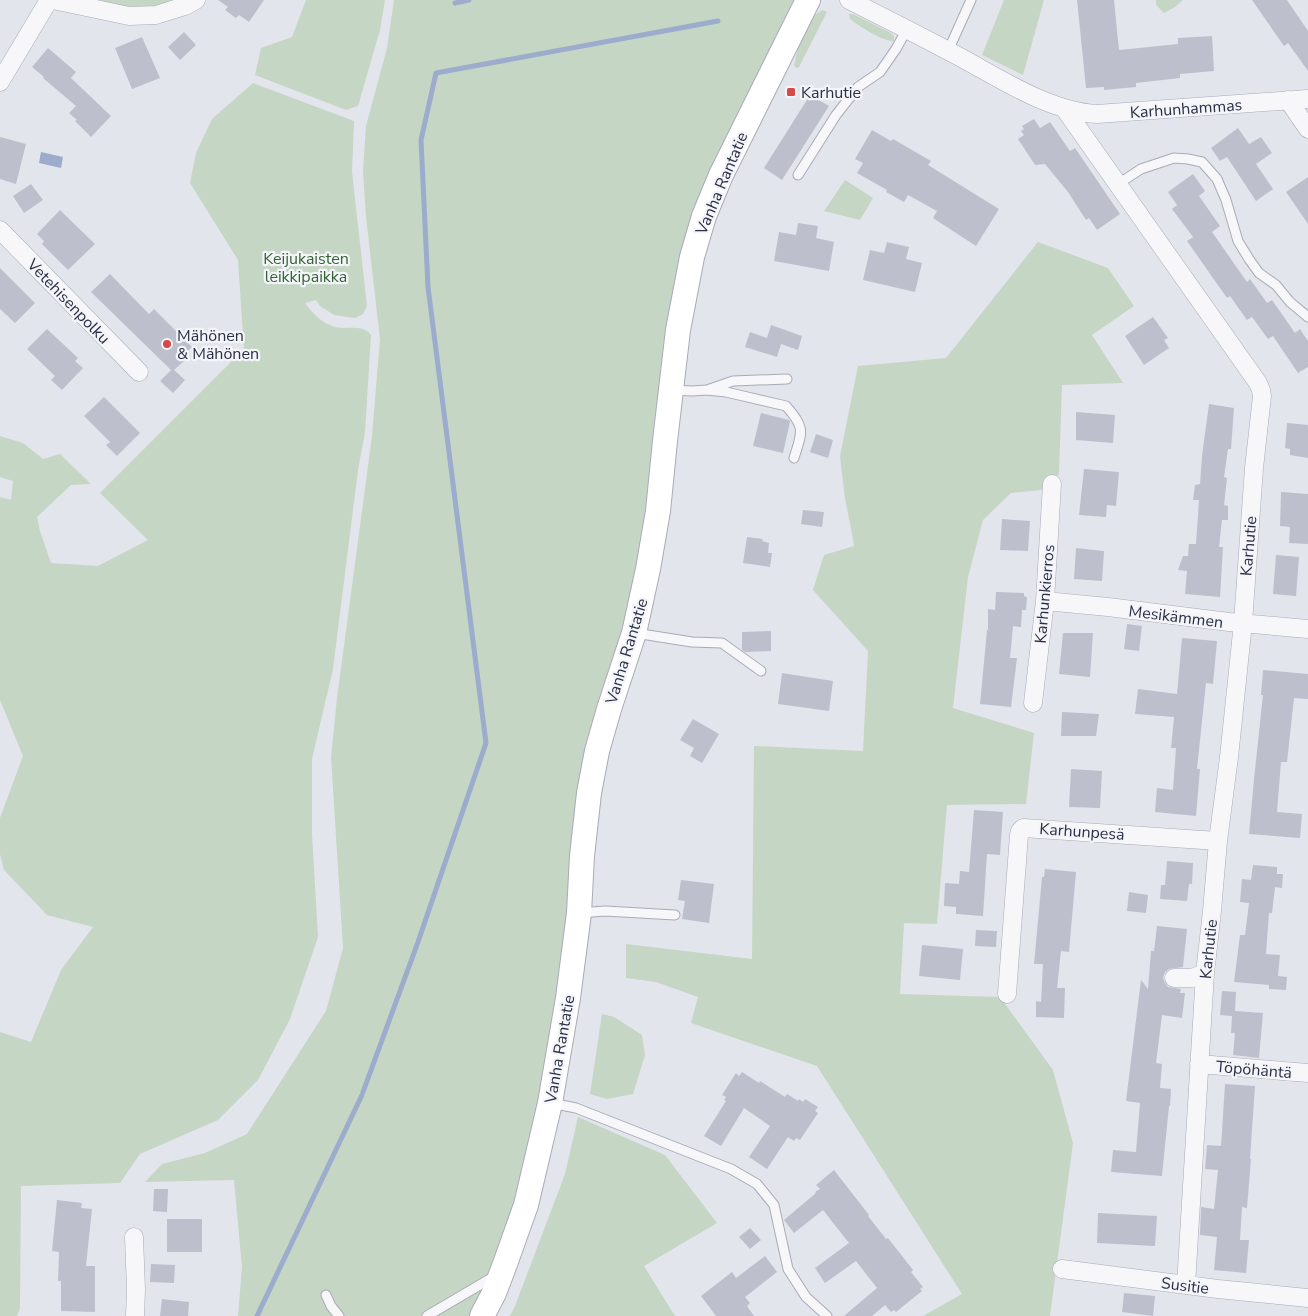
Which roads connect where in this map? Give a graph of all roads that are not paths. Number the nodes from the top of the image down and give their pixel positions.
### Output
1 (49, 0) edge
2 (54, 0) edge
3 (196, 0) edge
4 (808, 0) edge
5 (849, 0) edge
6 (971, 0) edge
7 (907, 29) junction
8 (948, 51) junction
9 (0, 82) edge
10 (1308, 98) edge
11 (1288, 100) junction
12 (1064, 108) junction
13 (1308, 129) edge
14 (798, 175) dead end
15 (1118, 184) junction
16 (0, 230) edge
17 (1308, 317) edge
18 (139, 372) dead end
19 (787, 379) dead end
20 (671, 390) junction
21 (707, 390) junction
22 (794, 458) dead end
23 (1052, 484) dead end
24 (1045, 601) junction
25 (1243, 623) junction
26 (1308, 629) edge
27 (634, 633) junction
28 (760, 672) dead end
29 (1033, 703) dead end
30 (1218, 841) junction
31 (579, 913) junction
32 (675, 915) dead end
33 (1205, 973) junction
34 (1174, 978) dead end
35 (1007, 994) dead end
36 (1199, 1064) junction
37 (1308, 1073) edge
38 (550, 1103) junction
39 (134, 1237) dead end
40 (1062, 1268) dead end
41 (502, 1272) junction
42 (1186, 1285) junction
43 (326, 1295) dead end
44 (1308, 1298) edge
45 (134, 1316) edge
46 (339, 1316) edge
47 (427, 1316) edge
48 (482, 1316) edge
49 (827, 1316) edge

1 - 9 street
2 - 3 street
4 - 20 main road, Vanha Rantatie
5 - 7 street
6 - 8 lane
7 - 8 street
7 - 14 lane
8 - 12 street
10 - 11 street, Karhunhammas
11 - 12 street, Karhunhammas
11 - 13 street
12 - 15 street, Karhutie
15 - 17 lane
15 - 25 street, Karhutie
16 - 18 street, Vetehisenpolku
19 - 21 lane
20 - 21 lane
20 - 27 main road, Vanha Rantatie
21 - 22 lane
23 - 24 street, Karhunkierros
24 - 25 street, Mesikämmen
24 - 29 street, Karhunkierros
25 - 26 street, Mesikämmen
25 - 30 street, Karhutie
27 - 28 lane
27 - 31 main road, Vanha Rantatie
30 - 33 street, Karhutie
30 - 35 street, Karhunpesä
31 - 32 lane
31 - 38 main road, Vanha Rantatie
33 - 34 street
33 - 36 street, Karhutie
36 - 37 street, Töpöhäntä
36 - 42 street, Karhutie
38 - 41 main road, Vanha Rantatie
38 - 49 lane
39 - 45 street
40 - 42 street, Susitie
41 - 47 lane
41 - 48 main road, Vanha Rantatie
42 - 44 street, Susitie
43 - 46 lane

